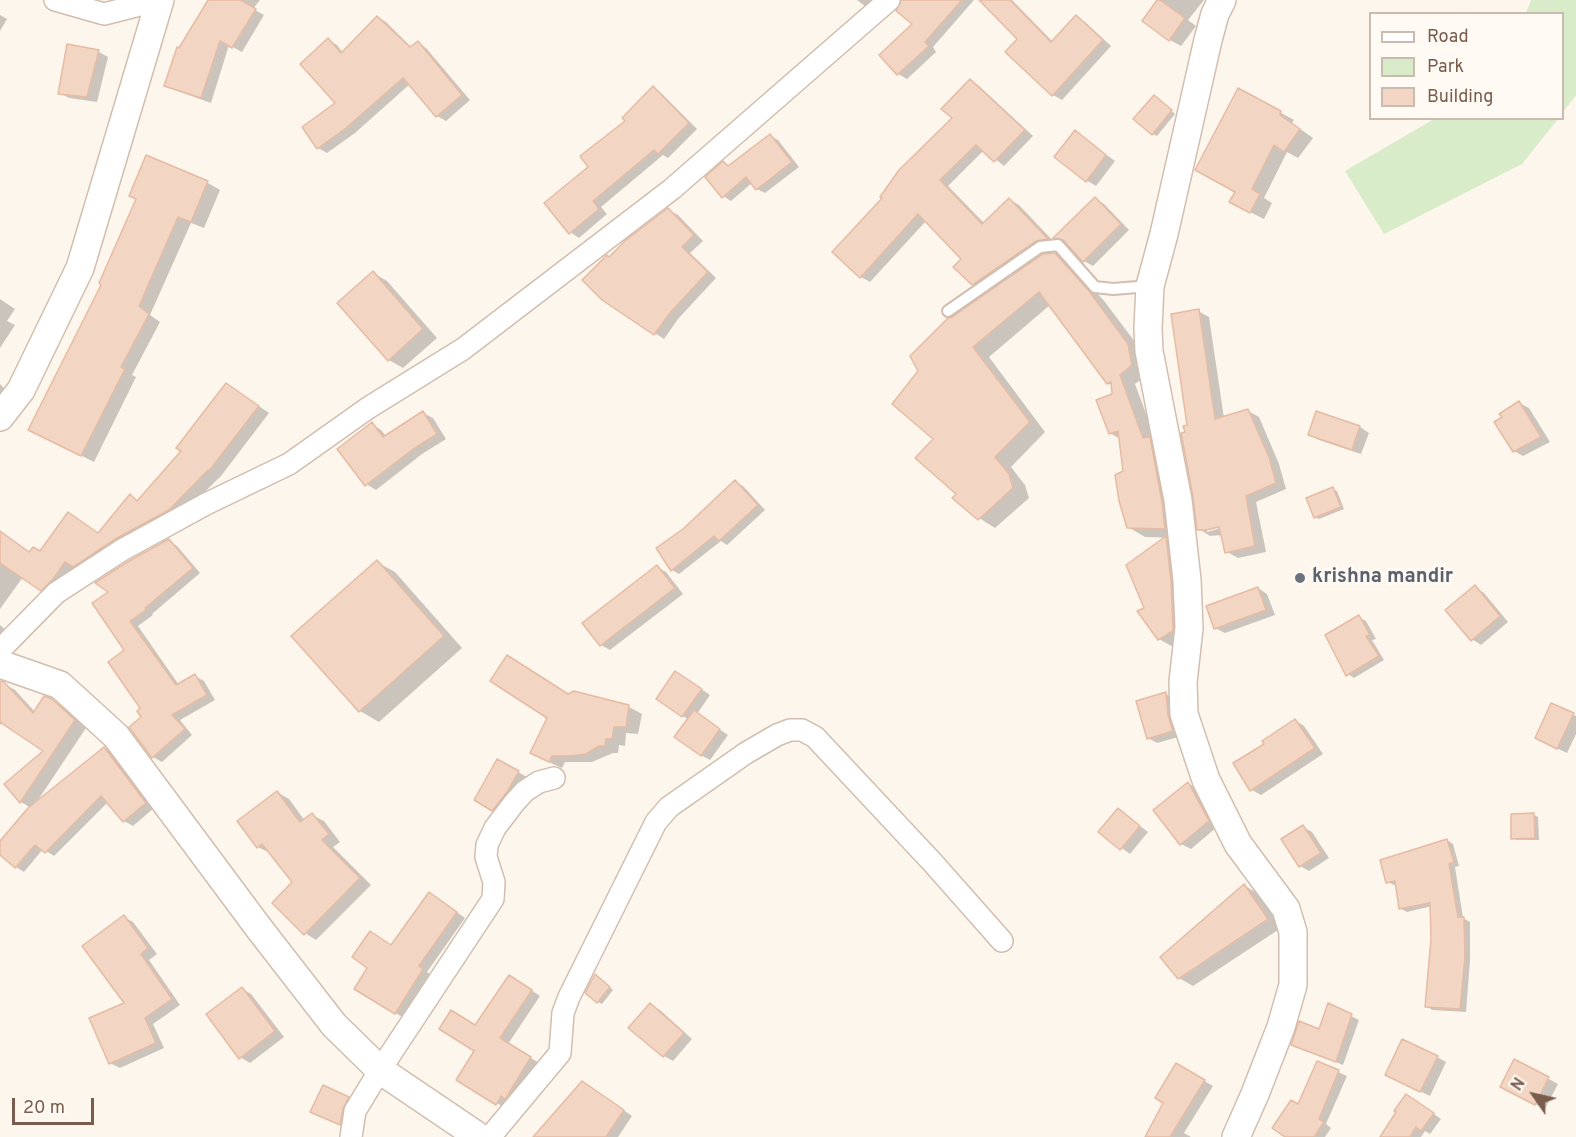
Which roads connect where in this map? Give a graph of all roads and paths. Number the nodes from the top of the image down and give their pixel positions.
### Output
1 (55, 0) edge
2 (160, 0) edge
3 (888, 0) edge
4 (1222, 0) edge
5 (1150, 286) junction
6 (948, 311) dead end
7 (0, 417) edge
8 (0, 650) edge
9 (0, 664) edge
10 (554, 778) dead end
11 (1002, 941) dead end
12 (380, 1070) junction
13 (351, 1137) edge
14 (479, 1137) edge
15 (490, 1137) edge
16 (1236, 1137) edge

1 - 2 street
2 - 7 street
3 - 8 street
4 - 5 street
5 - 6 lane
5 - 16 street
9 - 12 street
10 - 12 street
11 - 15 street
12 - 13 street
12 - 14 street

